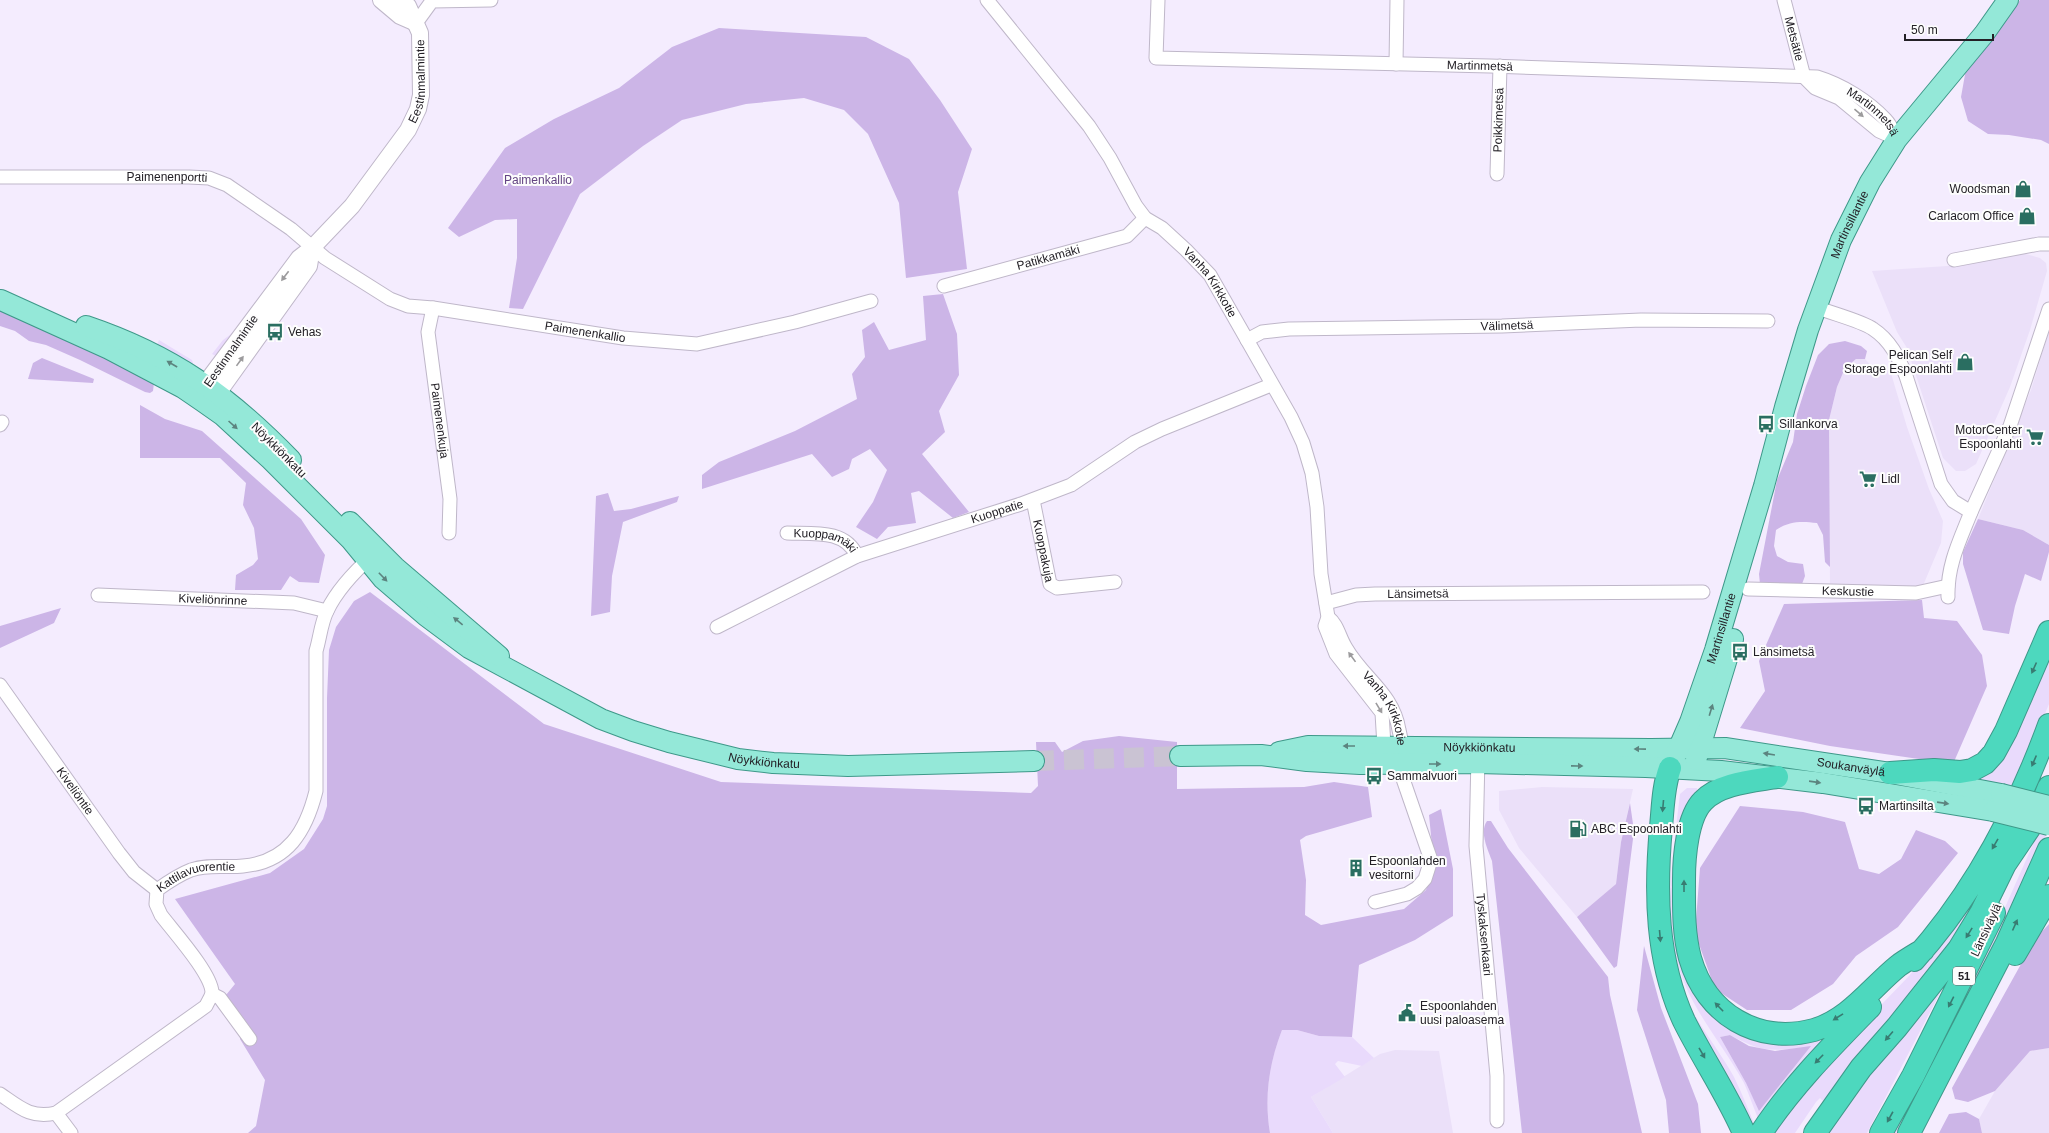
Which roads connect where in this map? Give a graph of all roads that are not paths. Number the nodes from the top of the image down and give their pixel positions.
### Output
1 (381, 0) edge
2 (401, 0) edge
3 (491, 0) edge
4 (987, 0) edge
5 (1158, 0) edge
6 (1397, 0) edge
7 (1784, 0) edge
8 (2008, 0) edge
9 (416, 23) junction
10 (1396, 64) junction
11 (1500, 66) junction
12 (1804, 77) junction
13 (1897, 139) junction
14 (1497, 174) dead end
15 (0, 177) edge
16 (1145, 218) junction
17 (2049, 244) edge
18 (312, 248) junction
19 (1954, 260) dead end
20 (944, 286) dead end
21 (0, 300) edge
22 (870, 301) dead end
23 (1816, 307) junction
24 (433, 308) junction
25 (2049, 309) edge
26 (1768, 321) dead end
27 (1247, 340) junction
28 (1271, 385) junction
29 (208, 393) junction
30 (1764, 486) junction
31 (1033, 500) junction
32 (1971, 512) junction
33 (449, 533) dead end
34 (787, 533) dead end
35 (372, 555) junction
36 (858, 556) junction
37 (1114, 582) dead end
38 (1748, 590) junction
39 (1703, 592) dead end
40 (98, 595) dead end
41 (1326, 603) junction
42 (327, 612) junction
43 (1328, 617) junction
44 (717, 627) dead end
45 (2049, 632) edge
46 (0, 685) edge
47 (2049, 725) edge
48 (1700, 748) junction
49 (1394, 752) junction
50 (1180, 756) tunnel mouth
51 (1478, 756) junction
52 (1674, 758) junction
53 (1034, 761) tunnel mouth
54 (1694, 770) junction
55 (1890, 773) junction
56 (1776, 777) junction
57 (2049, 787) edge
58 (1997, 802) junction
59 (2045, 815) edge
60 (2049, 849) edge
61 (157, 890) junction
62 (2049, 896) edge
63 (1375, 902) dead end
64 (1923, 950) junction
65 (212, 994) junction
66 (250, 1039) dead end
67 (0, 1094) edge
68 (1929, 1098) junction
69 (56, 1113) junction
70 (1497, 1121) dead end
71 (1767, 1124) edge
72 (71, 1133) edge
73 (1744, 1133) edge
74 (1815, 1133) edge
75 (1881, 1133) edge
76 (1909, 1133) edge

1 - 9 street, Eestinmalmintie
2 - 9 street, Eestinmalmintie
3 - 9 street
4 - 16 street, Vanha Kirkkotie
5 - 10 street, Martinmetsä
6 - 10 street
7 - 12 street, Metsätie
8 - 13 main road, Martinsillantie
9 - 18 street, Eestinmalmintie
10 - 11 street, Martinmetsä
11 - 12 street, Martinmetsä
11 - 14 street, Poikkimetsä
12 - 13 street, Martinmetsä
13 - 23 main road, Martinsillantie
15 - 18 street, Paimenenportti
16 - 20 street, Patikkamäki
16 - 27 street, Vanha Kirkkotie
17 - 19 street
18 - 24 street, Paimenenkallio
18 - 29 street, Eestinmalmintie
21 - 29 main road, Nöykkiönkatu
22 - 24 street, Paimenenkallio
23 - 30 main road, Martinsillantie
23 - 32 street
24 - 33 street, Paimenenkuja
25 - 32 street
26 - 27 street, Välimetsä
27 - 28 street, Vanha Kirkkotie
28 - 31 street, Kuoppatie
28 - 41 street, Vanha Kirkkotie
29 - 35 main road, Nöykkiönkatu
30 - 38 main road, Martinsillantie
30 - 52 main road, Martinsillantie
31 - 36 street, Kuoppatie
31 - 37 street, Kuoppakuja
32 - 38 street, Keskustie
34 - 36 street, Kuoppamäki
35 - 42 street, Kattilavuorentie
35 - 53 main road, Nöykkiönkatu
36 - 44 street, Kuoppatie
48 -> 38 main road, Martinsillantie
39 - 41 street, Länsimetsä
40 - 42 street, Kiveliönrinne
41 - 43 street, Vanha Kirkkotie
42 - 61 street, Kattilavuorentie
43 -> 49 street, Vanha Kirkkotie
49 -> 43 street, Vanha Kirkkotie
45 -> 55 highway
46 - 61 street, Kiveliöntie
47 -> 64 highway
48 - 52 main road, Nöykkiönkatu
48 - 54 main road, Martinsillantie
55 -> 48 main road, Soukanväylä
49 - 50 main road, Nöykkiönkatu
49 - 51 main road, Nöykkiönkatu
49 - 63 street
51 - 52 main road, Nöykkiönkatu
51 - 70 street, Tyskaksenkaari
52 - 54 main road, Nöykkiönkatu
52 -> 73 highway
54 - 56 main road, Soukanväylä
55 - 58 main road, Soukanväylä
56 -> 58 main road, Soukanväylä
64 -> 56 highway
57 - 59 highway, Länsiväylä / 51
58 - 59 main road, bridge
59 -> 74 highway
59 -> 75 highway, Länsiväylä / 51
68 -> 60 highway, Länsiväylä / 51
61 - 65 street, Kattilavuorentie
62 - 68 highway
64 -> 71 highway
65 - 66 street
65 - 69 street
67 - 69 street
68 - 76 highway, Länsiväylä / 51
69 - 72 street

